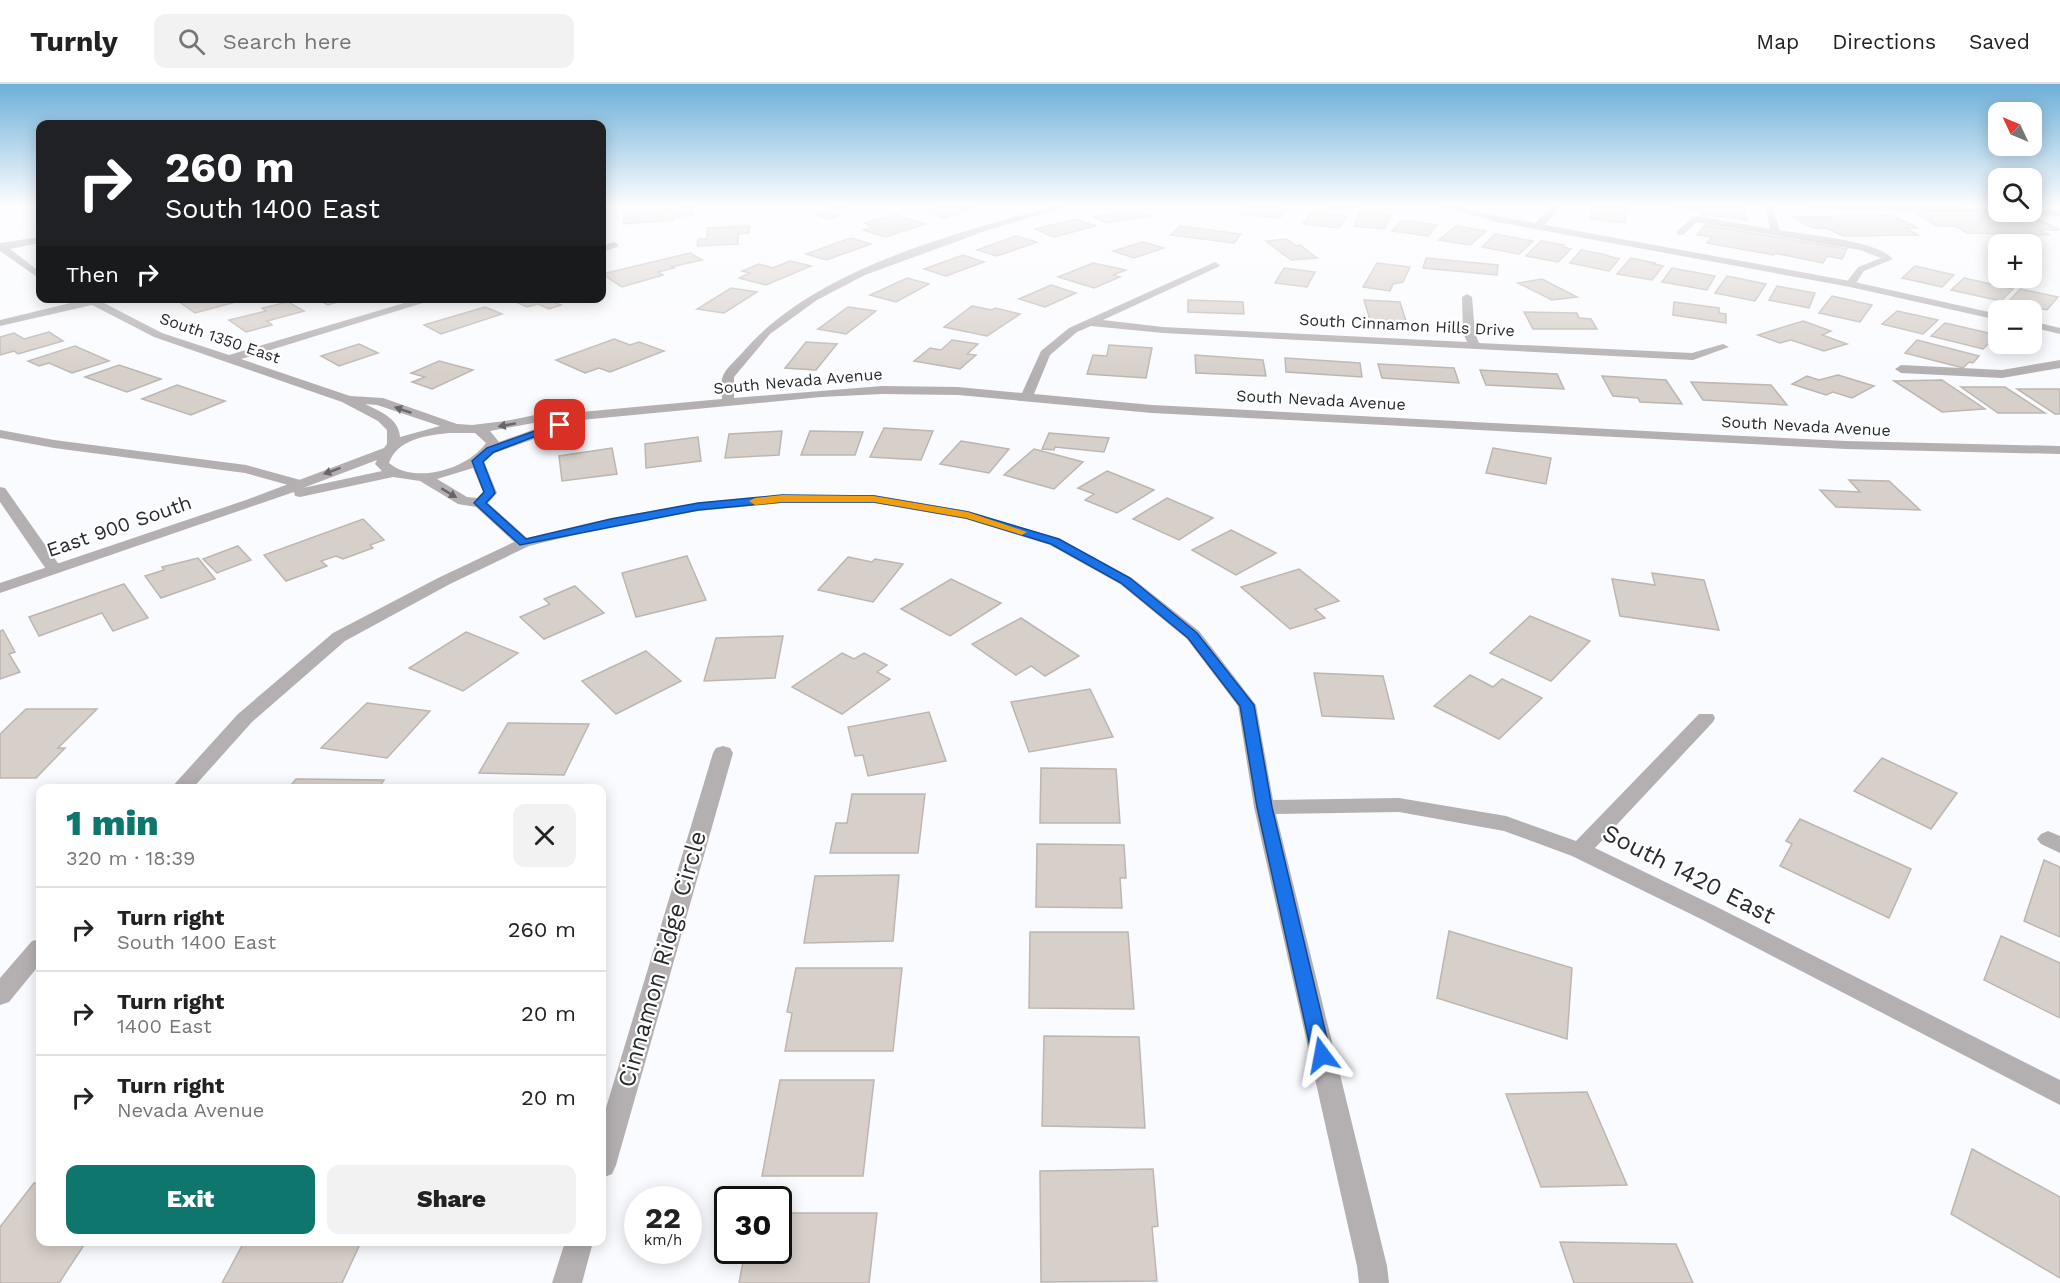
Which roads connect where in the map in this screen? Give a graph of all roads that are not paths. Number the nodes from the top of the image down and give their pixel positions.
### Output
1 (19, 261) edge
2 (893, 261) edge
3 (1726, 261) edge
4 (1883, 261) edge
5 (1215, 265) dead end
6 (36, 273) edge
7 (1850, 284) junction
8 (1467, 297) dead end
9 (78, 303) edge
10 (101, 303) edge
11 (417, 303) edge
12 (1988, 315) edge
13 (1088, 322) junction
14 (0, 323) edge
15 (2042, 327) edge
16 (2060, 331) edge
17 (1474, 345) junction
18 (1723, 347) dead end
19 (230, 359) junction
20 (2060, 364) edge
21 (1901, 369) dead end
22 (1026, 398) junction
23 (346, 399) junction
24 (728, 403) junction
25 (581, 416) junction
26 (466, 429) junction
27 (0, 434) edge
28 (391, 448) junction
29 (490, 450) junction
30 (2060, 450) edge
31 (477, 461) junction
32 (393, 473) junction
33 (422, 476) junction
34 (299, 484) junction
35 (0, 491) edge
36 (251, 503) junction
37 (480, 503) junction
38 (524, 543) junction
39 (54, 569) junction
40 (0, 588) edge
41 (1706, 718) dead end
42 (723, 753) dead end
43 (185, 784) edge
44 (1264, 807) junction
45 (1580, 850) junction
46 (36, 953) edge
47 (0, 995) edge
48 (2060, 1093) edge
49 (606, 1152) edge
50 (578, 1246) edge
51 (567, 1283) edge
52 (1374, 1283) edge

1 - 6 street
2 - 24 street
3 - 7 street
4 - 7 street
5 - 13 street
7 - 12 street
8 - 17 street
9 - 14 street
10 - 19 street, South 1350 East
11 - 19 street
13 - 17 street, South Cinnamon Hills Drive
13 - 22 street
15 - 16 street
17 - 18 street, South Cinnamon Hills Drive
19 - 23 street, South 1350 East
20 - 21 street
22 - 24 street, South Nevada Avenue
22 - 30 street, South Nevada Avenue
26 -> 23 street, South 1350 East
23 - 28 street, South 1350 East
24 - 25 street, South Nevada Avenue
25 -> 26 street, East 900 South
25 - 29 street
26 - 28 street, East 900 South
26 - 29 street
27 - 34 street
28 - 32 street, South 1350 East
28 -> 34 street, East 900 South
29 - 31 street
31 - 33 street
31 - 37 street
32 - 33 street, East 900 South
32 - 36 street, East 900 South
33 -> 37 street
34 - 36 street, East 900 South
35 - 39 street
36 - 39 street, East 900 South
37 - 38 street
38 - 43 street
38 - 44 street
39 - 40 street, East 900 South
41 - 45 street
42 - 49 street, Cinnamon Ridge Circle
44 - 45 street, South 1420 East
44 - 52 street
45 - 48 street, South 1420 East
46 - 47 street
50 - 51 street

